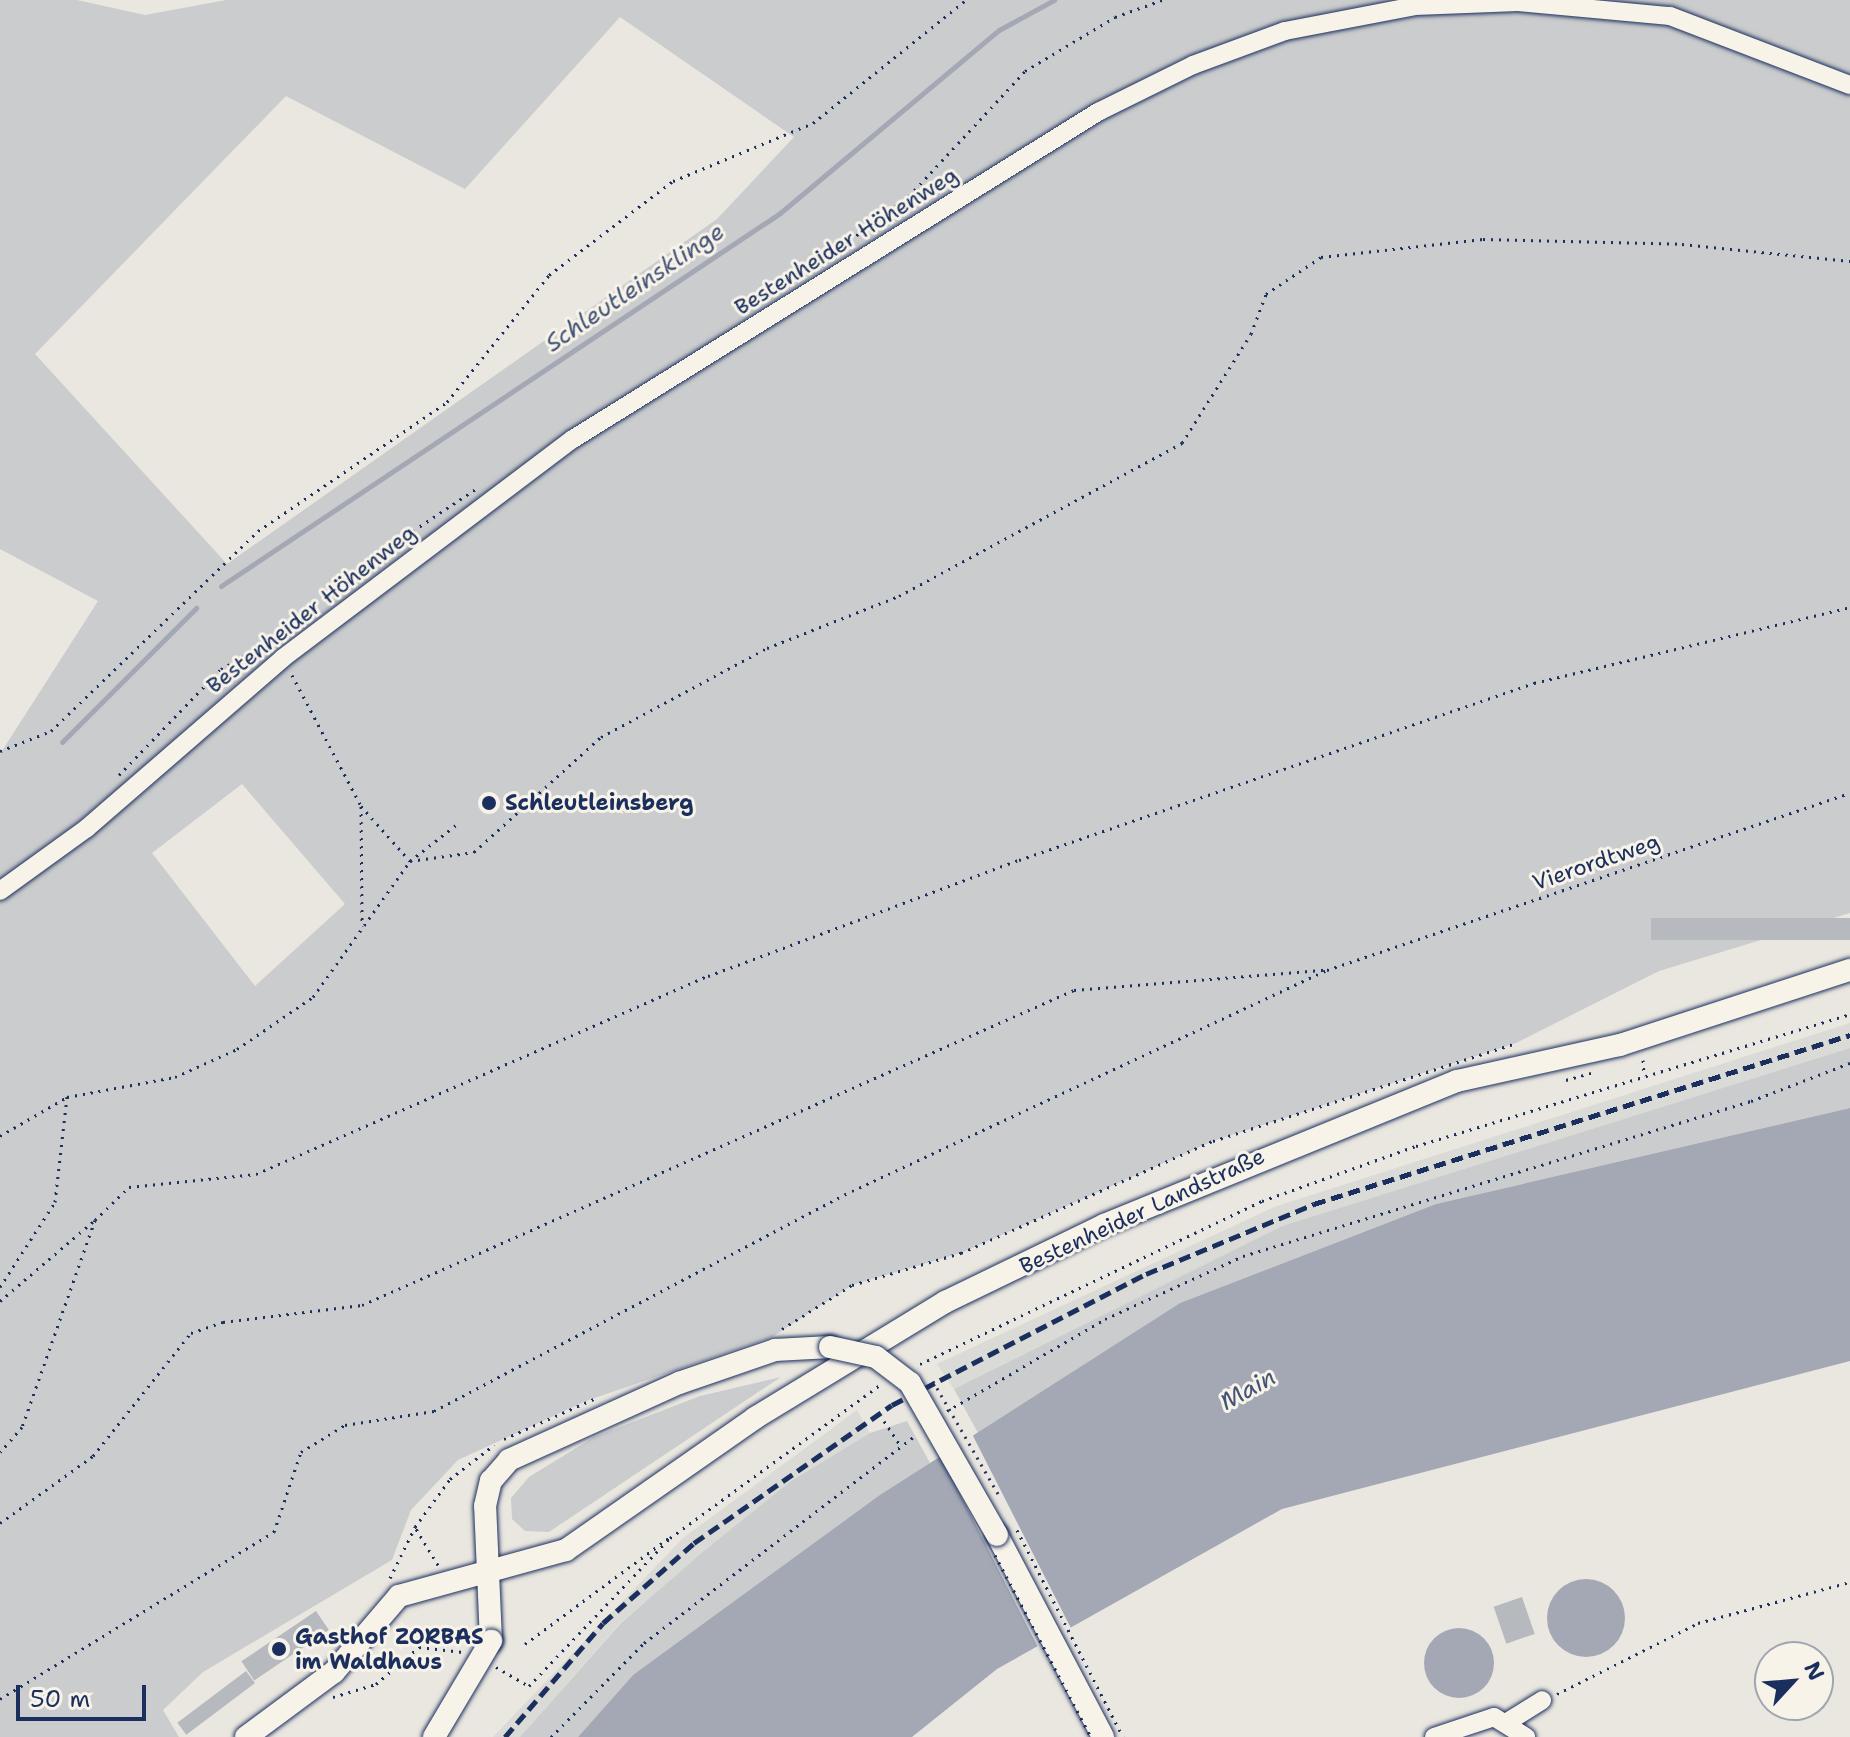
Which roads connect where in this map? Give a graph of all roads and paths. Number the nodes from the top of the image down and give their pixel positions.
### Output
1 (966, 0) edge
2 (1850, 85) edge
3 (1850, 261) edge
4 (1850, 607) edge
5 (283, 658) junction
6 (0, 751) edge
7 (1850, 793) edge
8 (361, 806) junction
9 (456, 825) dead end
10 (410, 861) junction
11 (0, 891) edge
12 (362, 926) junction
13 (1327, 970) junction
14 (1850, 970) edge
15 (1850, 1014) edge
16 (1516, 1043) dead end
17 (1630, 1062) dead end
18 (1850, 1063) edge
19 (1604, 1069) dead end
20 (1644, 1076) junction
21 (1566, 1080) dead end
22 (67, 1097) junction
23 (0, 1136) edge
24 (95, 1220) junction
25 (0, 1287) edge
26 (0, 1301) edge
27 (775, 1350) junction
28 (916, 1366) dead end
29 (890, 1380) dead end
30 (865, 1393) junction
31 (870, 1401) dead end
32 (936, 1419) dead end
33 (884, 1421) dead end
34 (925, 1428) dead end
35 (901, 1446) junction
36 (0, 1452) edge
37 (0, 1523) edge
38 (415, 1527) dead end
39 (670, 1538) junction
40 (489, 1571) junction
41 (1850, 1582) edge
42 (386, 1589) dead end
43 (525, 1644) dead end
44 (488, 1651) junction
45 (472, 1656) dead end
46 (314, 1686) junction
47 (0, 1699) edge
48 (1542, 1700) joint
49 (1509, 1721) junction
50 (1473, 1729) edge
51 (246, 1737) edge
52 (434, 1737) edge
53 (551, 1737) edge
54 (1103, 1737) edge
55 (1434, 1737) edge
56 (1526, 1737) edge

1 - 6 path
2 - 5 street, Bestenheider Höhenweg
3 - 10 path
4 - 24 path
5 - 8 path
5 - 11 street, Bestenheider Höhenweg
7 - 13 path, Vierordtweg
8 - 10 path
8 - 12 path
9 - 10 path
10 - 12 path
12 - 22 path
13 - 37 path
13 - 47 path
14 - 40 main road, Bestenheider Landstraße
15 - 20 path
16 - 27 path
17 - 20 path
18 - 32 path
19 - 21 path
20 - 28 path
22 - 23 path
22 - 25 path
24 - 26 path
24 - 36 path
27 - 40 main road
27 - 54 main road, bridge
29 - 30 path
30 - 31 path
30 - 39 path
33 - 35 path
34 - 35 path
35 - 53 path
38 - 42 path
39 - 43 path
39 - 44 path
40 - 44 main road
40 - 46 main road, Bestenheider Landstraße
41 - 48 path
44 - 52 main road, bridge
45 - 46 path
46 - 51 main road, Bestenheider Landstraße
48 - 49 street
49 - 50 street
49 - 56 street
50 - 55 street

